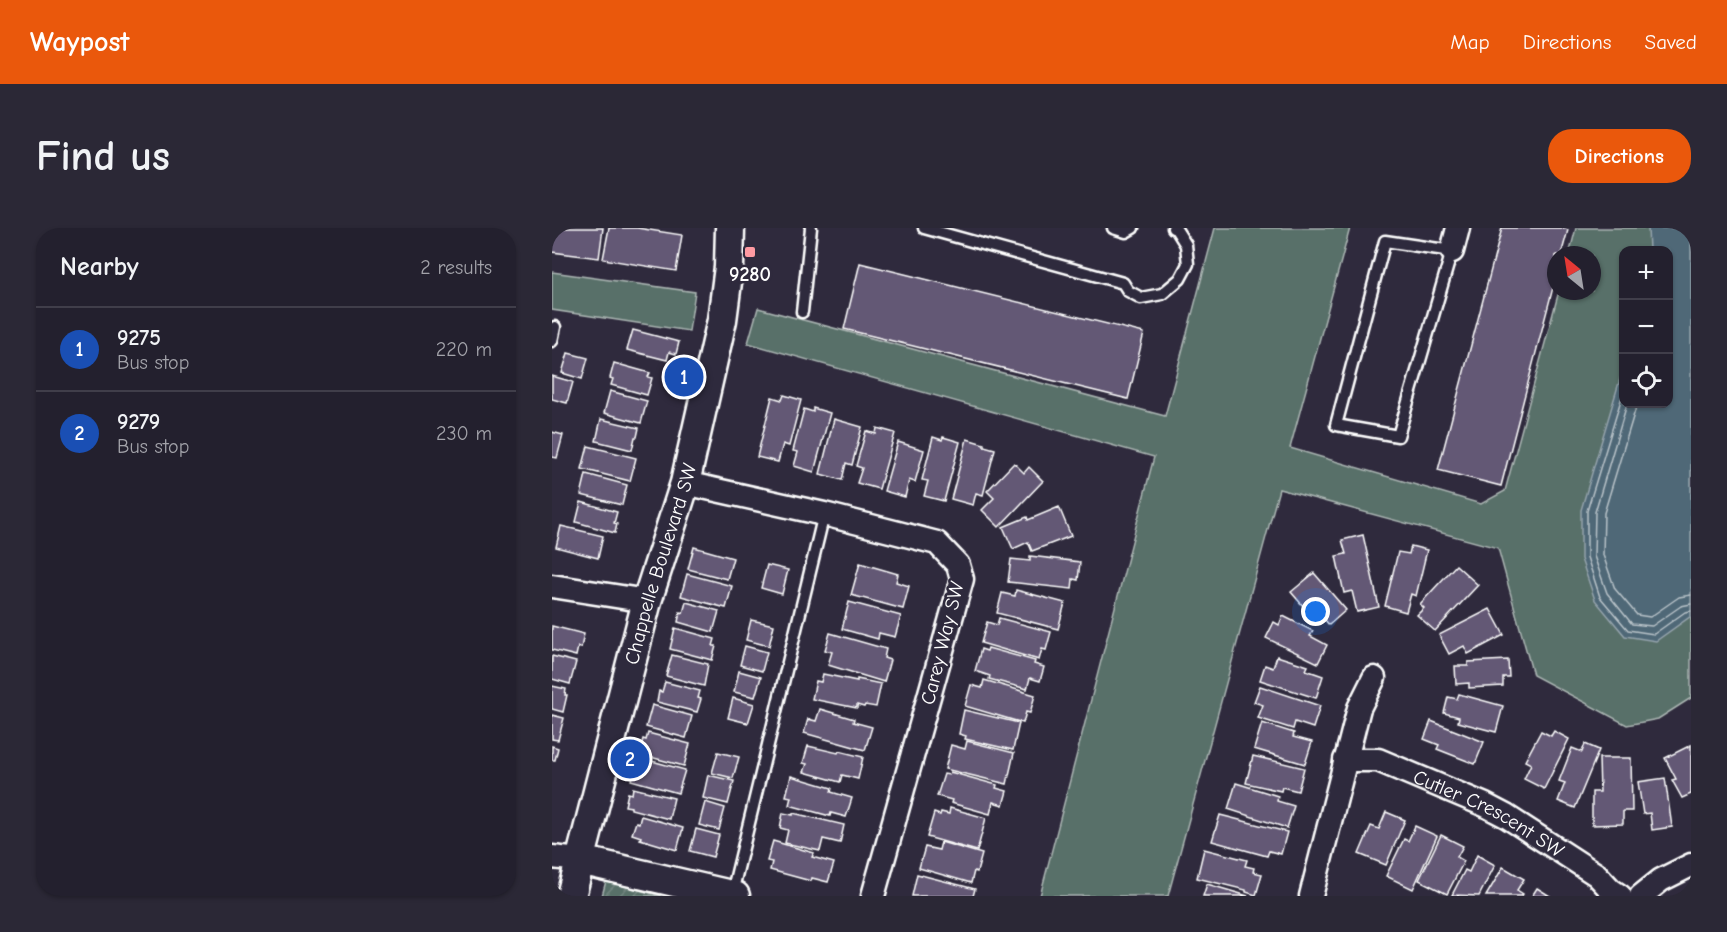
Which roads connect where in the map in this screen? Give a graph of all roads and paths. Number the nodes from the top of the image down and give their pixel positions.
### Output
1 (730, 228) edge
2 (811, 228) edge
3 (924, 228) edge
4 (1113, 228) edge
5 (1133, 228) edge
6 (1173, 228) edge
7 (1458, 228) edge
8 (1452, 251) junction
9 (802, 312) dead end
10 (555, 327) dead end
11 (552, 341) edge
12 (685, 483) junction
13 (824, 514) junction
14 (552, 586) edge
15 (647, 601) junction
16 (1374, 678) dead end
17 (1345, 760) junction
18 (552, 857) edge
19 (580, 860) junction
20 (1691, 865) edge
21 (1315, 895) edge
22 (571, 896) edge
23 (733, 896) edge
24 (873, 896) edge
25 (1620, 896) edge
26 (1641, 896) edge

1 - 12 street, Chappelle Boulevard SW
2 - 9 lane
3 - 6 lane
4 - 5 lane
7 - 8 street
8 - 8 lane
10 - 11 lane
12 - 13 street, Carey Way SW
12 - 15 street, Chappelle Boulevard SW
13 - 23 lane
13 - 24 street, Carey Way SW
14 - 15 street
15 - 19 street, Chappelle Boulevard SW
16 - 17 street
17 - 21 street
17 - 25 street, Cutler Crescent SW
18 - 19 street
19 - 22 street, Chappelle Boulevard SW
19 - 23 street
20 - 26 street

